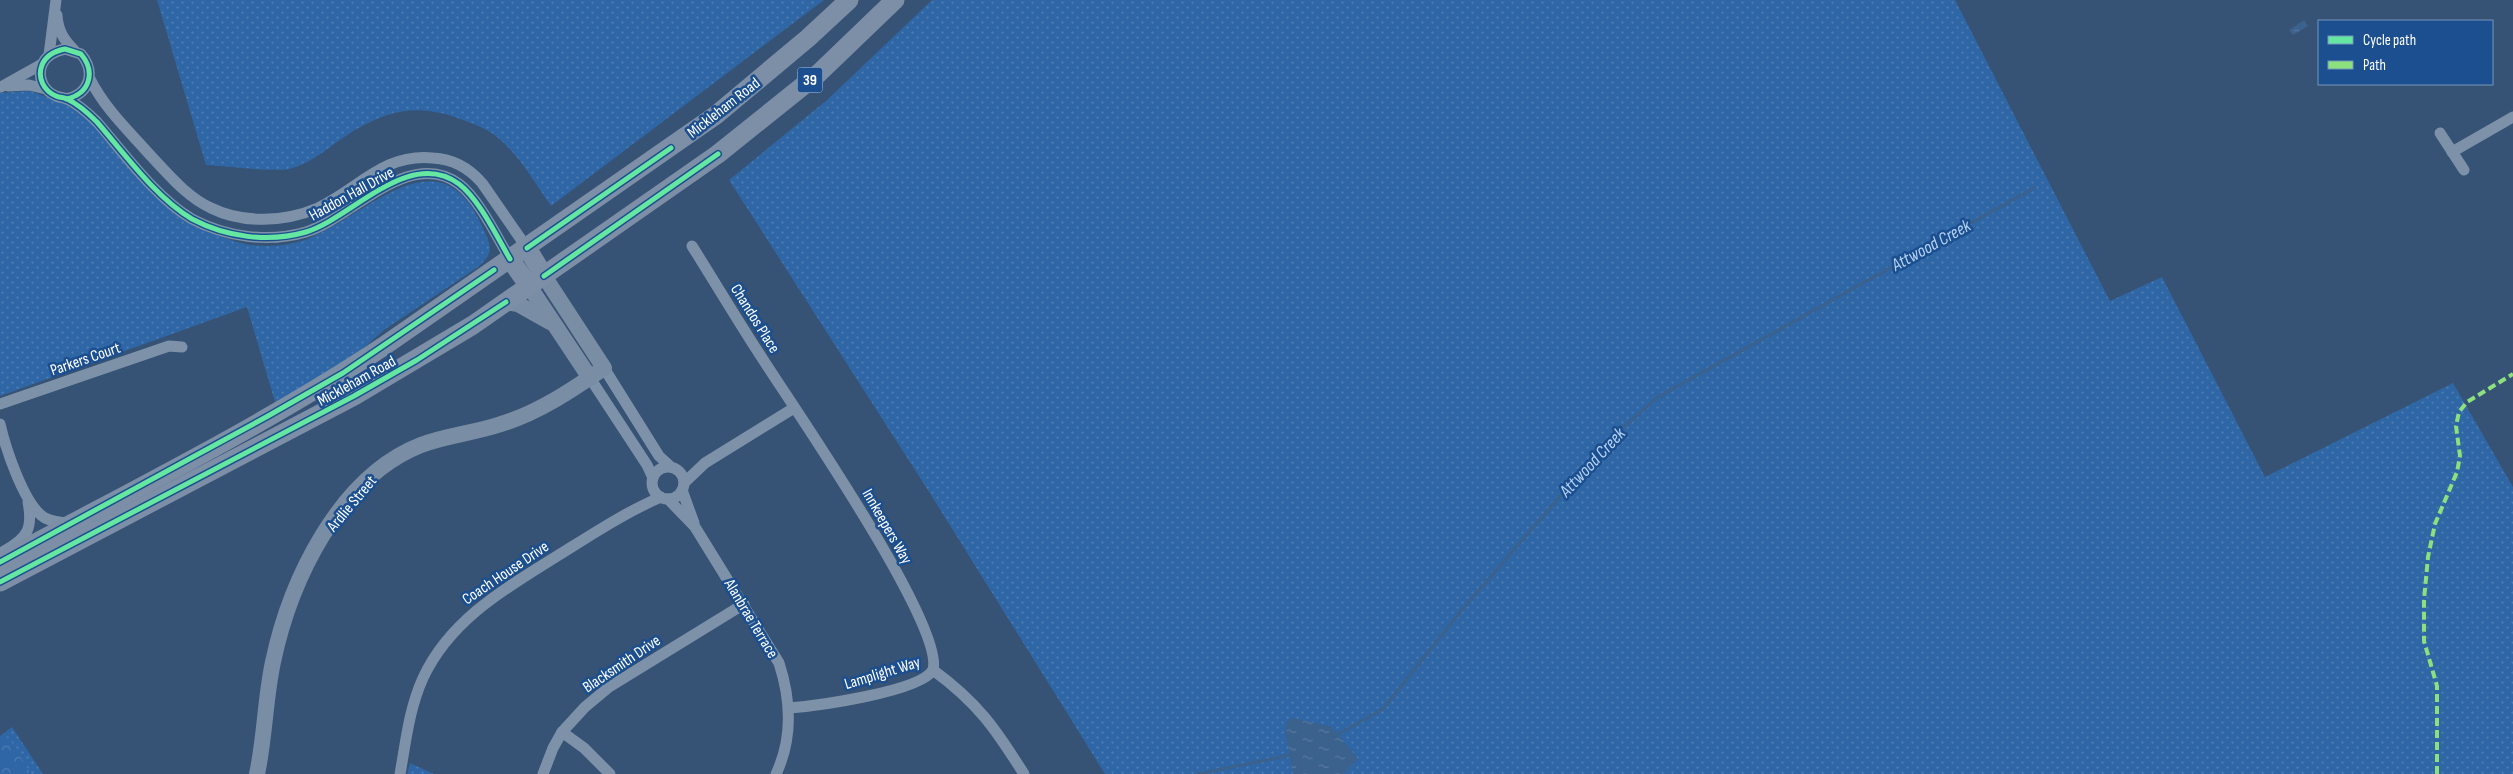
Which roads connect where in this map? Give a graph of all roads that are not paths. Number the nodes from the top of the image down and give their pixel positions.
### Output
1 (56, 0) edge
2 (849, 0) edge
3 (896, 0) edge
4 (74, 50) junction
5 (46, 59) junction
6 (90, 79) junction
7 (1, 87) edge
8 (46, 89) junction
9 (66, 98) junction
10 (2513, 117) edge
11 (2440, 133) dead end
12 (2452, 152) junction
13 (2464, 170) dead end
14 (692, 246) dead end
15 (527, 248) junction
16 (510, 259) junction
17 (537, 281) junction
18 (506, 302) junction
19 (556, 326) junction
20 (182, 348) dead end
21 (604, 368) junction
22 (590, 378) junction
23 (0, 404) edge
24 (794, 408) junction
25 (0, 424) edge
26 (705, 463) junction
27 (674, 469) junction
28 (653, 483) junction
29 (683, 487) junction
30 (26, 492) junction
31 (664, 498) junction
32 (632, 509) junction
33 (72, 523) junction
34 (695, 527) junction
35 (0, 553) edge
36 (0, 562) edge
37 (0, 582) edge
38 (744, 604) junction
39 (933, 670) junction
40 (789, 708) junction
41 (562, 732) junction
42 (257, 774) edge
43 (400, 774) edge
44 (543, 774) edge
45 (610, 774) edge
46 (776, 774) edge
47 (1024, 774) edge

1 - 4 street
1 - 5 street
2 - 15 main road, Mickleham Road / 39
3 - 17 main road, Mickleham Road / 39
4 - 5 street
4 - 6 street
5 - 7 street
5 - 8 street
6 - 9 street
6 - 15 street, Haddon Hall Drive
7 - 8 street
8 - 9 street
9 - 16 street, Haddon Hall Drive
10 - 12 street
11 - 12 street
12 - 13 street
14 - 24 street, Chandos Place
15 - 16 main road, Mickleham Road / 39
15 - 17 main road
16 - 17 main road
16 - 33 main road, Mickleham Road / 39
17 - 18 main road, Mickleham Road / 39
17 - 19 street
17 - 21 street
18 - 19 street
18 - 37 main road, Mickleham Road / 39
19 - 22 street
20 - 23 street, Parkers Court
21 - 22 street, Ardlie Street
21 - 27 street
22 - 28 street
22 - 42 street, Ardlie Street
24 - 26 street
24 - 39 street, Innkeepers Way
25 - 30 street
26 - 27 street
26 - 29 street
27 - 28 street
27 - 29 street
28 - 31 street
28 - 32 street, Coach House Drive
29 - 31 street
29 - 34 street, Alanbrae Terrace
30 - 33 street
30 - 35 street
31 - 32 street, Coach House Drive
31 - 34 street, Alanbrae Terrace
32 - 43 street, Coach House Drive
33 - 36 main road, Mickleham Road / 39
34 - 38 street, Alanbrae Terrace
38 - 40 street, Alanbrae Terrace
38 - 41 street, Blacksmith Drive
39 - 40 street, Lamplight Way
39 - 47 street, Lamplight Way
40 - 46 street, Alanbrae Terrace
41 - 44 street, Blacksmith Drive
41 - 45 street

